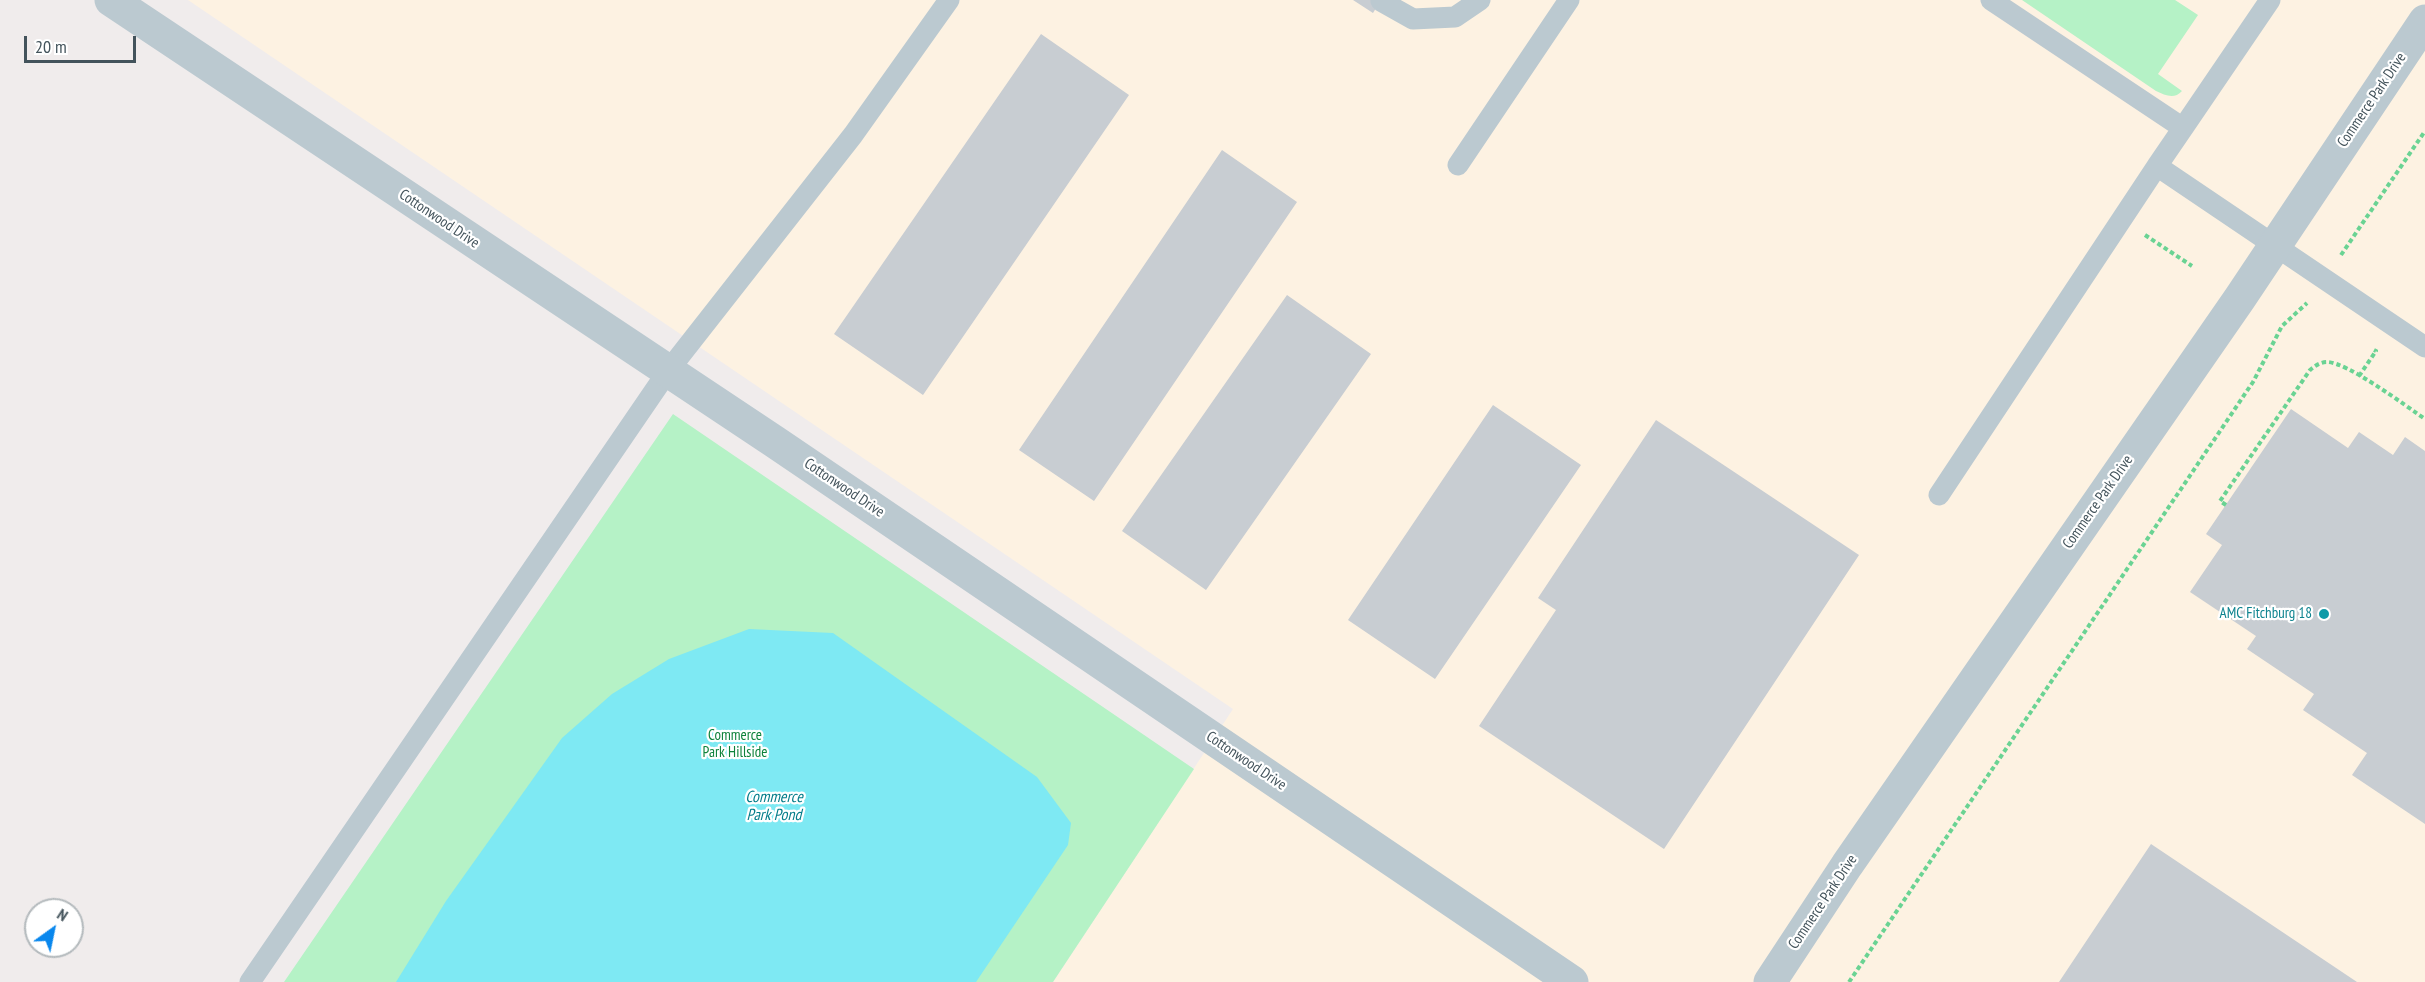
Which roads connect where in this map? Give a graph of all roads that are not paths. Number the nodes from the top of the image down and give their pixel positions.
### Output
1 (111, 0) edge
2 (949, 0) edge
3 (1480, 0) edge
4 (1569, 0) edge
5 (1991, 0) edge
6 (2270, 0) edge
7 (1381, 1) edge
8 (2425, 21) edge
9 (2183, 128) junction
10 (1458, 165) dead end
11 (2157, 166) junction
12 (2274, 244) junction
13 (2425, 347) edge
14 (668, 371) junction
15 (1939, 495) dead end
16 (250, 982) edge
17 (1572, 982) edge
18 (1770, 982) edge

1 - 14 street, Cottonwood Drive
2 - 14 lane
3 - 7 lane
4 - 10 lane
5 - 9 lane
6 - 9 lane
8 - 12 street, Commerce Park Drive
9 - 11 lane
11 - 12 lane
11 - 15 lane
12 - 13 lane
12 - 18 street, Commerce Park Drive
14 - 16 lane
14 - 17 street, Cottonwood Drive

